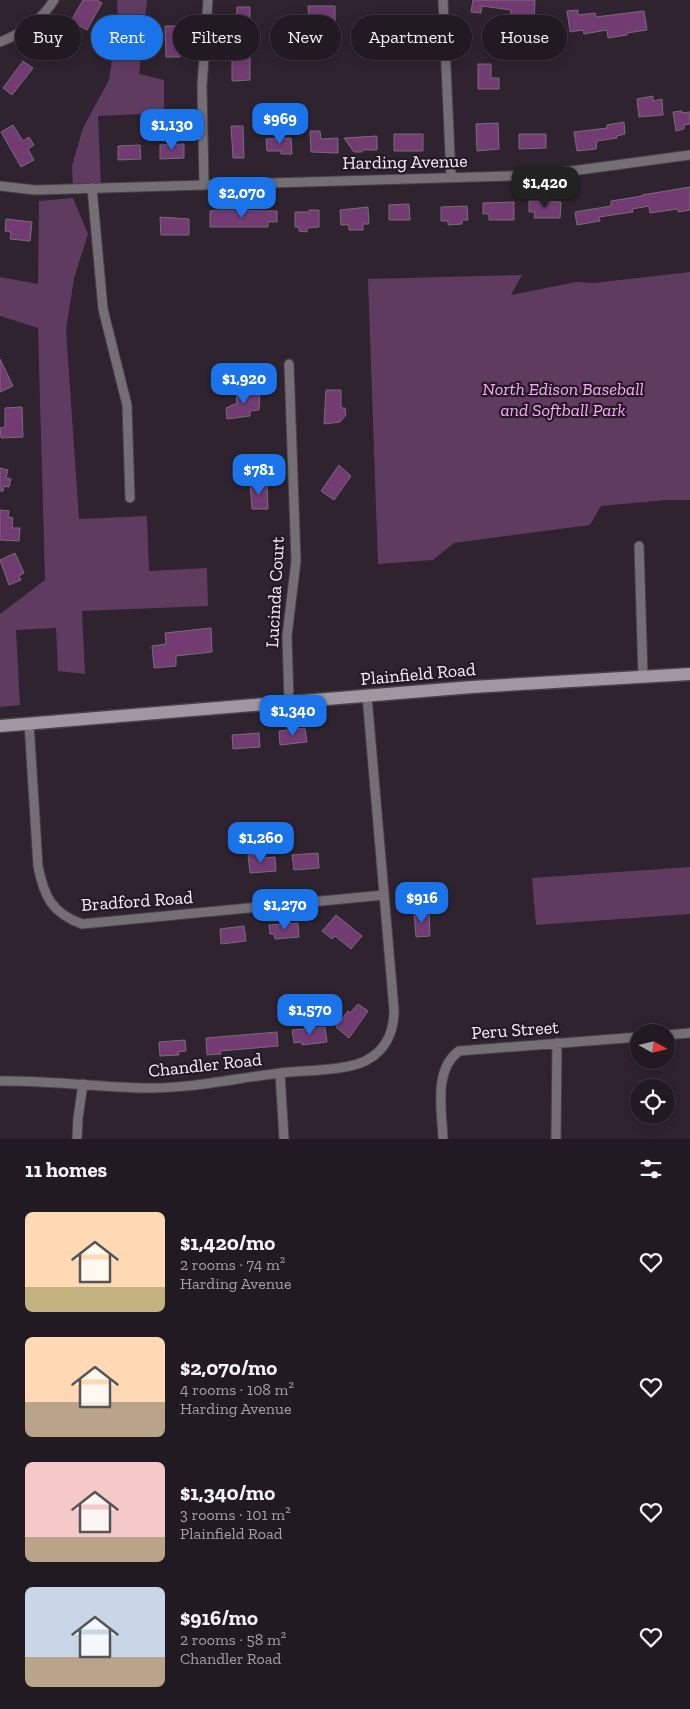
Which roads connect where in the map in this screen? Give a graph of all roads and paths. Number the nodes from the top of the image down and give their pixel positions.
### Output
1 (54, 0) edge
2 (208, 0) edge
3 (443, 0) edge
4 (0, 42) edge
5 (690, 155) edge
6 (451, 177) junction
7 (204, 184) junction
8 (0, 186) edge
9 (92, 188) junction
10 (290, 364) dead end
11 (130, 498) dead end
12 (639, 546) dead end
13 (690, 674) edge
14 (643, 675) junction
15 (367, 696) junction
16 (289, 701) junction
17 (29, 723) junction
18 (0, 726) edge
19 (384, 895) junction
20 (690, 1033) edge
21 (675, 1034) edge
22 (630, 1038) edge
23 (557, 1043) junction
24 (280, 1073) junction
25 (0, 1081) edge
26 (82, 1084) junction
27 (78, 1139) edge
28 (284, 1139) edge
29 (443, 1139) edge
30 (556, 1139) edge

1 - 4 street
2 - 7 street
3 - 6 street
5 - 6 street, Harding Avenue
6 - 7 street, Harding Avenue
7 - 9 street, Harding Avenue
8 - 9 street, Harding Avenue
9 - 11 street
10 - 16 street, Lucinda Court
12 - 14 street
13 - 14 street, Plainfield Road
14 - 15 street, Plainfield Road
15 - 16 street, Plainfield Road
15 - 19 street, Chandler Road
16 - 17 street, Plainfield Road
17 - 18 street, Plainfield Road
17 - 19 street, Bradford Road
19 - 24 street, Chandler Road
20 - 21 street
22 - 23 street, Peru Street
23 - 29 street, Peru Street
23 - 30 street
24 - 26 street, Chandler Road
24 - 28 street
25 - 26 street, Chandler Road
26 - 27 street

